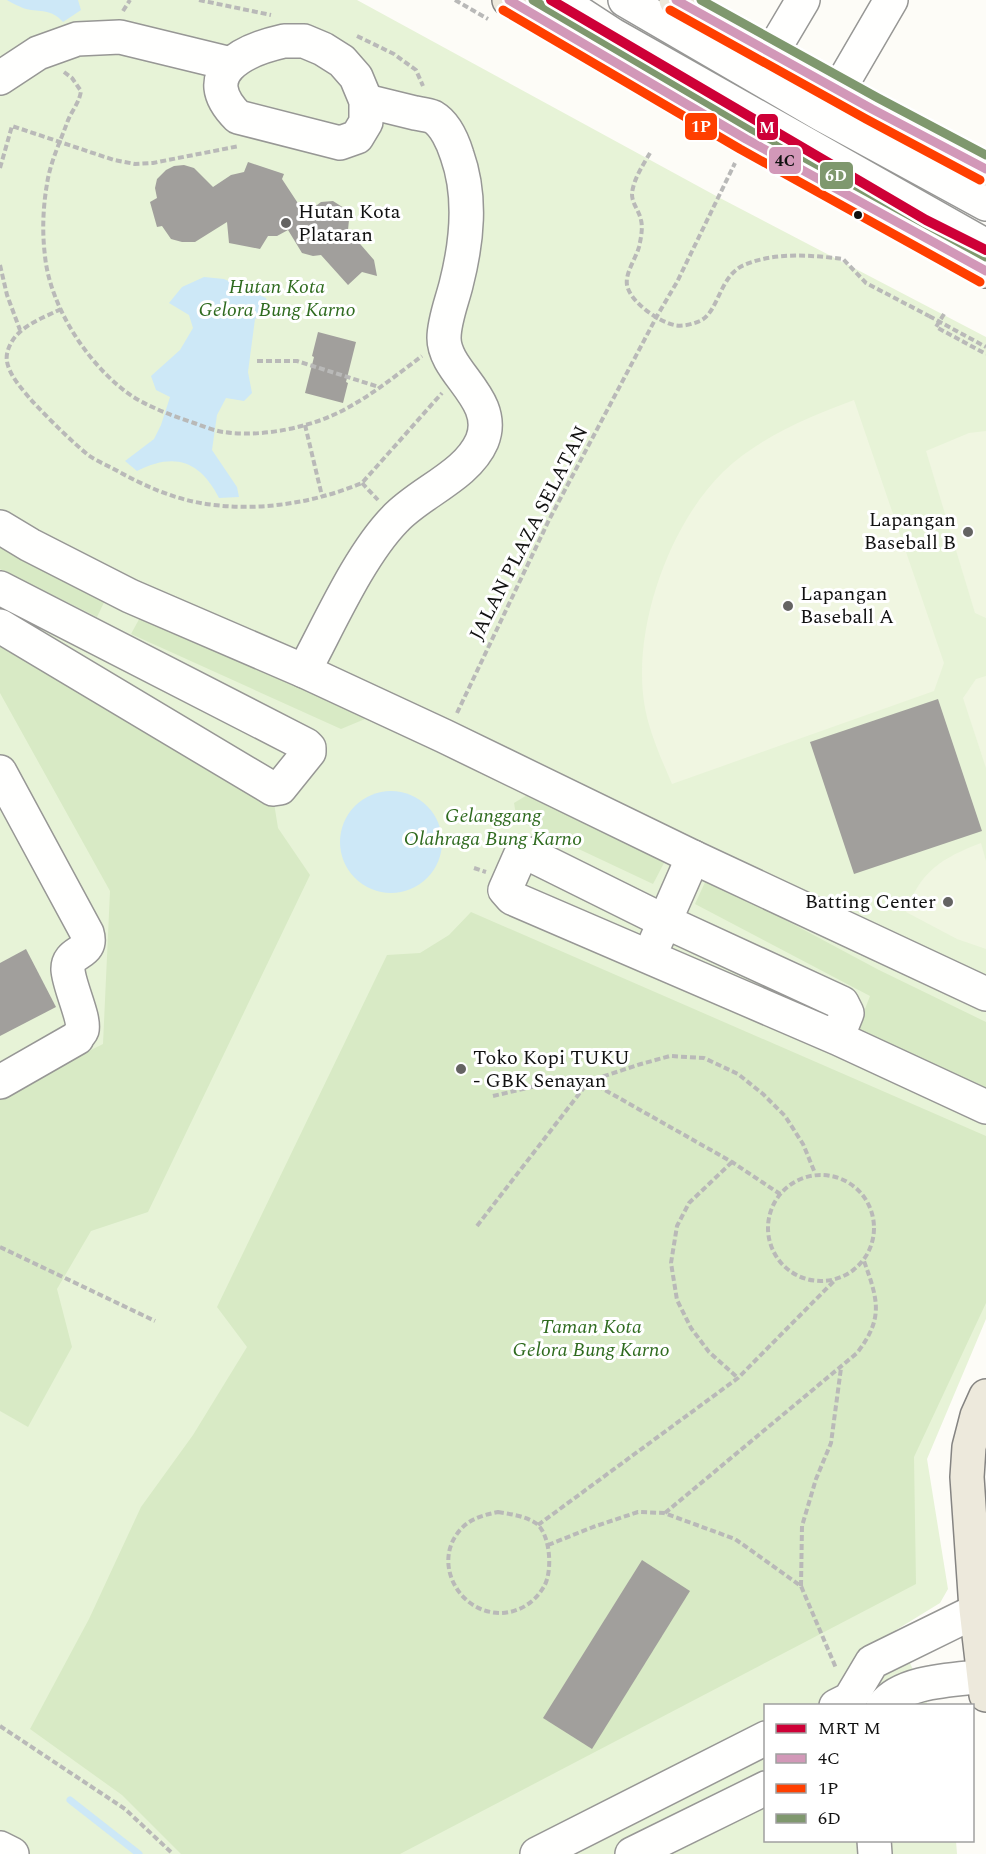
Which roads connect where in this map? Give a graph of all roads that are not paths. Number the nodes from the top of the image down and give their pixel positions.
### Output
1 (510, 0) edge
2 (559, 0) edge
3 (625, 0) edge
4 (803, 0) edge
5 (891, 0) edge
6 (693, 4) edge
7 (613, 35) junction
8 (742, 38) junction
9 (771, 54) junction
10 (231, 64) junction
11 (0, 78) edge
12 (366, 101) junction
13 (830, 102) junction
14 (986, 169) edge
15 (986, 204) edge
16 (986, 246) edge
17 (986, 271) edge
18 (0, 527) edge
19 (0, 588) edge
20 (0, 626) edge
21 (304, 671) junction
22 (0, 772) edge
23 (693, 857) junction
24 (664, 921) junction
25 (650, 956) junction
26 (986, 994) edge
27 (837, 1038) junction
28 (0, 1082) edge
29 (986, 1107) edge
30 (986, 1396) edge
31 (981, 1607) edge
32 (985, 1682) edge
33 (843, 1702) edge
34 (885, 1704) edge
35 (764, 1739) edge
36 (764, 1788) edge
37 (0, 1848) edge
38 (12, 1854) edge
39 (537, 1854) edge
40 (632, 1854) edge

1 - 7 lane
1 - 17 main road
2 - 7 lane
3 - 13 lane
4 - 9 lane
5 - 13 lane
6 - 8 main road
7 - 16 lane
8 - 9 main road
8 - 13 lane
9 - 13 main road
10 - 11 lane
10 - 12 lane
10 - 12 lane
12 - 21 lane
13 - 14 main road
13 - 15 lane
18 - 21 lane
19 - 20 lane
21 - 23 lane
22 - 28 lane
23 - 24 lane
23 - 26 lane
24 - 25 lane
24 - 25 lane
24 - 27 lane
25 - 27 lane
27 - 29 lane
30 - 31 main road
31 - 32 main road
31 - 33 lane
32 - 34 lane
35 - 39 lane
36 - 40 lane
37 - 38 lane

